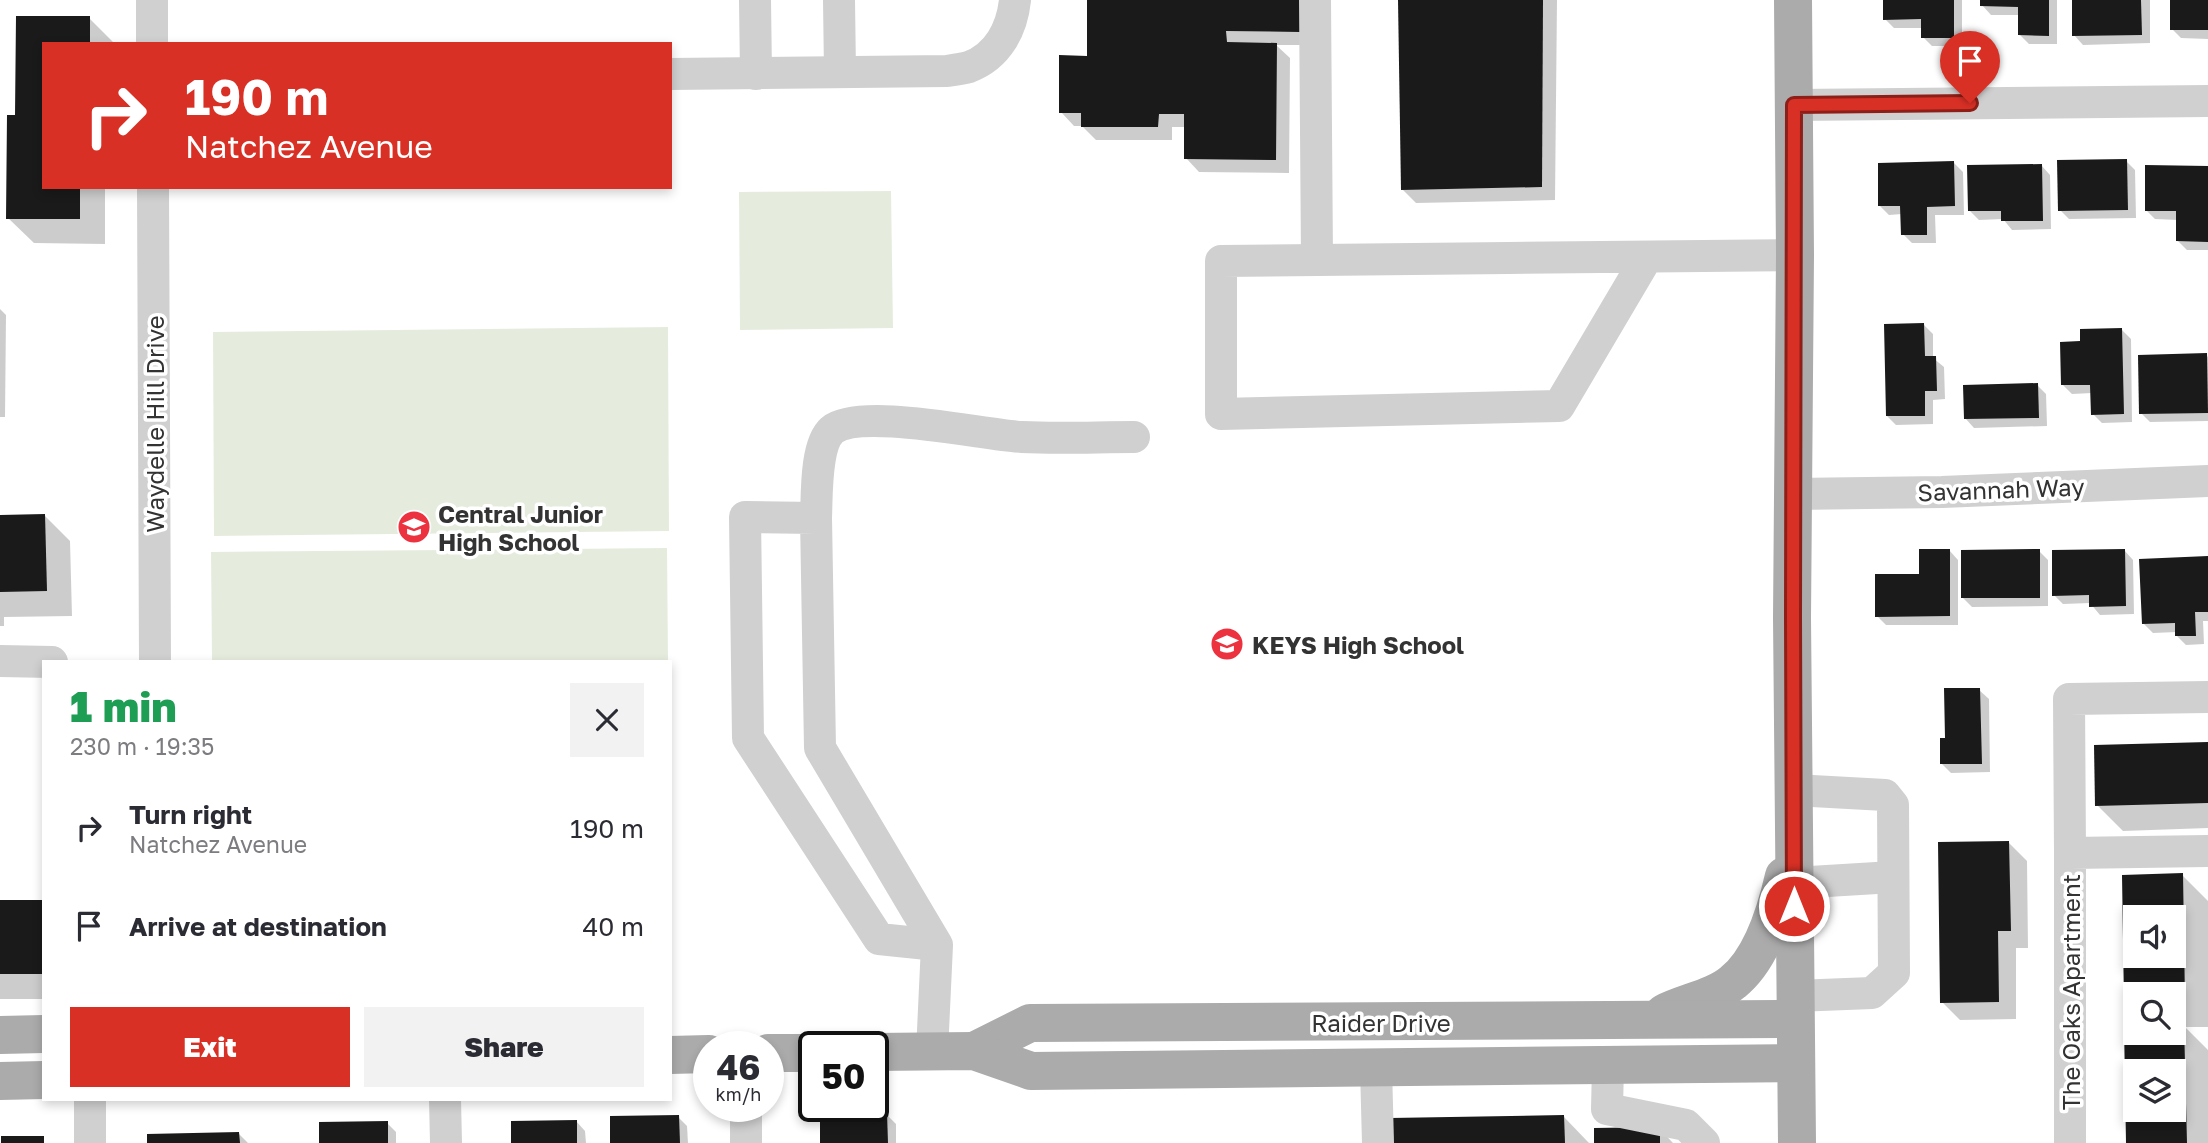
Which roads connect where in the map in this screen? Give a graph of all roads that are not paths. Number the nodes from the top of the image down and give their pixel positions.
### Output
1 (152, 0) edge
2 (755, 0) edge
3 (839, 0) edge
4 (1015, 0) edge
5 (1315, 0) edge
6 (1793, 0) edge
7 (152, 42) edge
8 (840, 72) junction
9 (672, 74) edge
10 (756, 74) junction
11 (2208, 101) edge
12 (1794, 105) junction
13 (153, 189) edge
14 (1795, 255) junction
15 (1647, 257) junction
16 (1317, 260) junction
17 (1134, 437) dead end
18 (2208, 481) edge
19 (1793, 494) junction
20 (816, 518) junction
21 (155, 660) edge
22 (0, 661) edge
23 (42, 662) edge
24 (2208, 697) edge
25 (1794, 790) junction
26 (1794, 830) junction
27 (2208, 851) edge
28 (2070, 853) junction
29 (1893, 877) junction
30 (1794, 883) junction
31 (937, 945) junction
32 (1795, 1008) junction
33 (1646, 1021) junction
34 (1495, 1022) junction
35 (42, 1034) edge
36 (0, 1035) edge
37 (974, 1051) junction
38 (889, 1052) edge
39 (932, 1052) junction
40 (693, 1054) edge
41 (672, 1055) edge
42 (1796, 1063) junction
43 (1608, 1066) junction
44 (1496, 1067) junction
45 (1376, 1068) junction
46 (42, 1080) edge
47 (0, 1081) edge
48 (90, 1101) edge
49 (445, 1101) edge
50 (746, 1122) edge
51 (90, 1143) edge
52 (446, 1143) edge
53 (746, 1143) edge
54 (1378, 1143) edge
55 (1704, 1143) edge
56 (1797, 1143) edge
57 (2070, 1143) edge

1 - 7 street
2 - 10 street
3 - 8 street
4 - 8 street
5 - 16 street
6 - 12 main road
8 - 10 street
9 - 10 street
11 - 12 street
12 - 14 main road
13 - 21 street, Waydelle Hill Drive
14 - 15 street
14 - 19 main road
15 - 16 street
15 - 16 street
17 - 20 street
18 - 19 street, Savannah Way
19 - 25 main road
20 - 31 street
20 - 31 street
22 - 23 street
24 - 28 street
25 - 26 main road
25 - 29 street
26 - 30 main road
26 - 33 main road
27 - 28 street, The Oaks Apartment
28 - 57 street, The Oaks Apartment
29 - 30 street
29 - 32 street
30 - 32 main road
31 - 39 street
32 - 33 main road, Raider Drive
32 - 42 main road
33 - 34 main road, Raider Drive
34 - 37 main road, Raider Drive
34 - 44 main road
35 - 36 main road
37 - 39 main road, Raider Drive
37 - 45 main road, Raider Drive
38 - 39 main road, Raider Drive
40 - 41 main road
42 - 43 main road, Raider Drive
42 - 56 main road
43 - 44 main road, Raider Drive
43 - 55 street
44 - 45 main road, Raider Drive
45 - 54 street
46 - 47 main road
48 - 51 street
49 - 52 street
50 - 53 street

